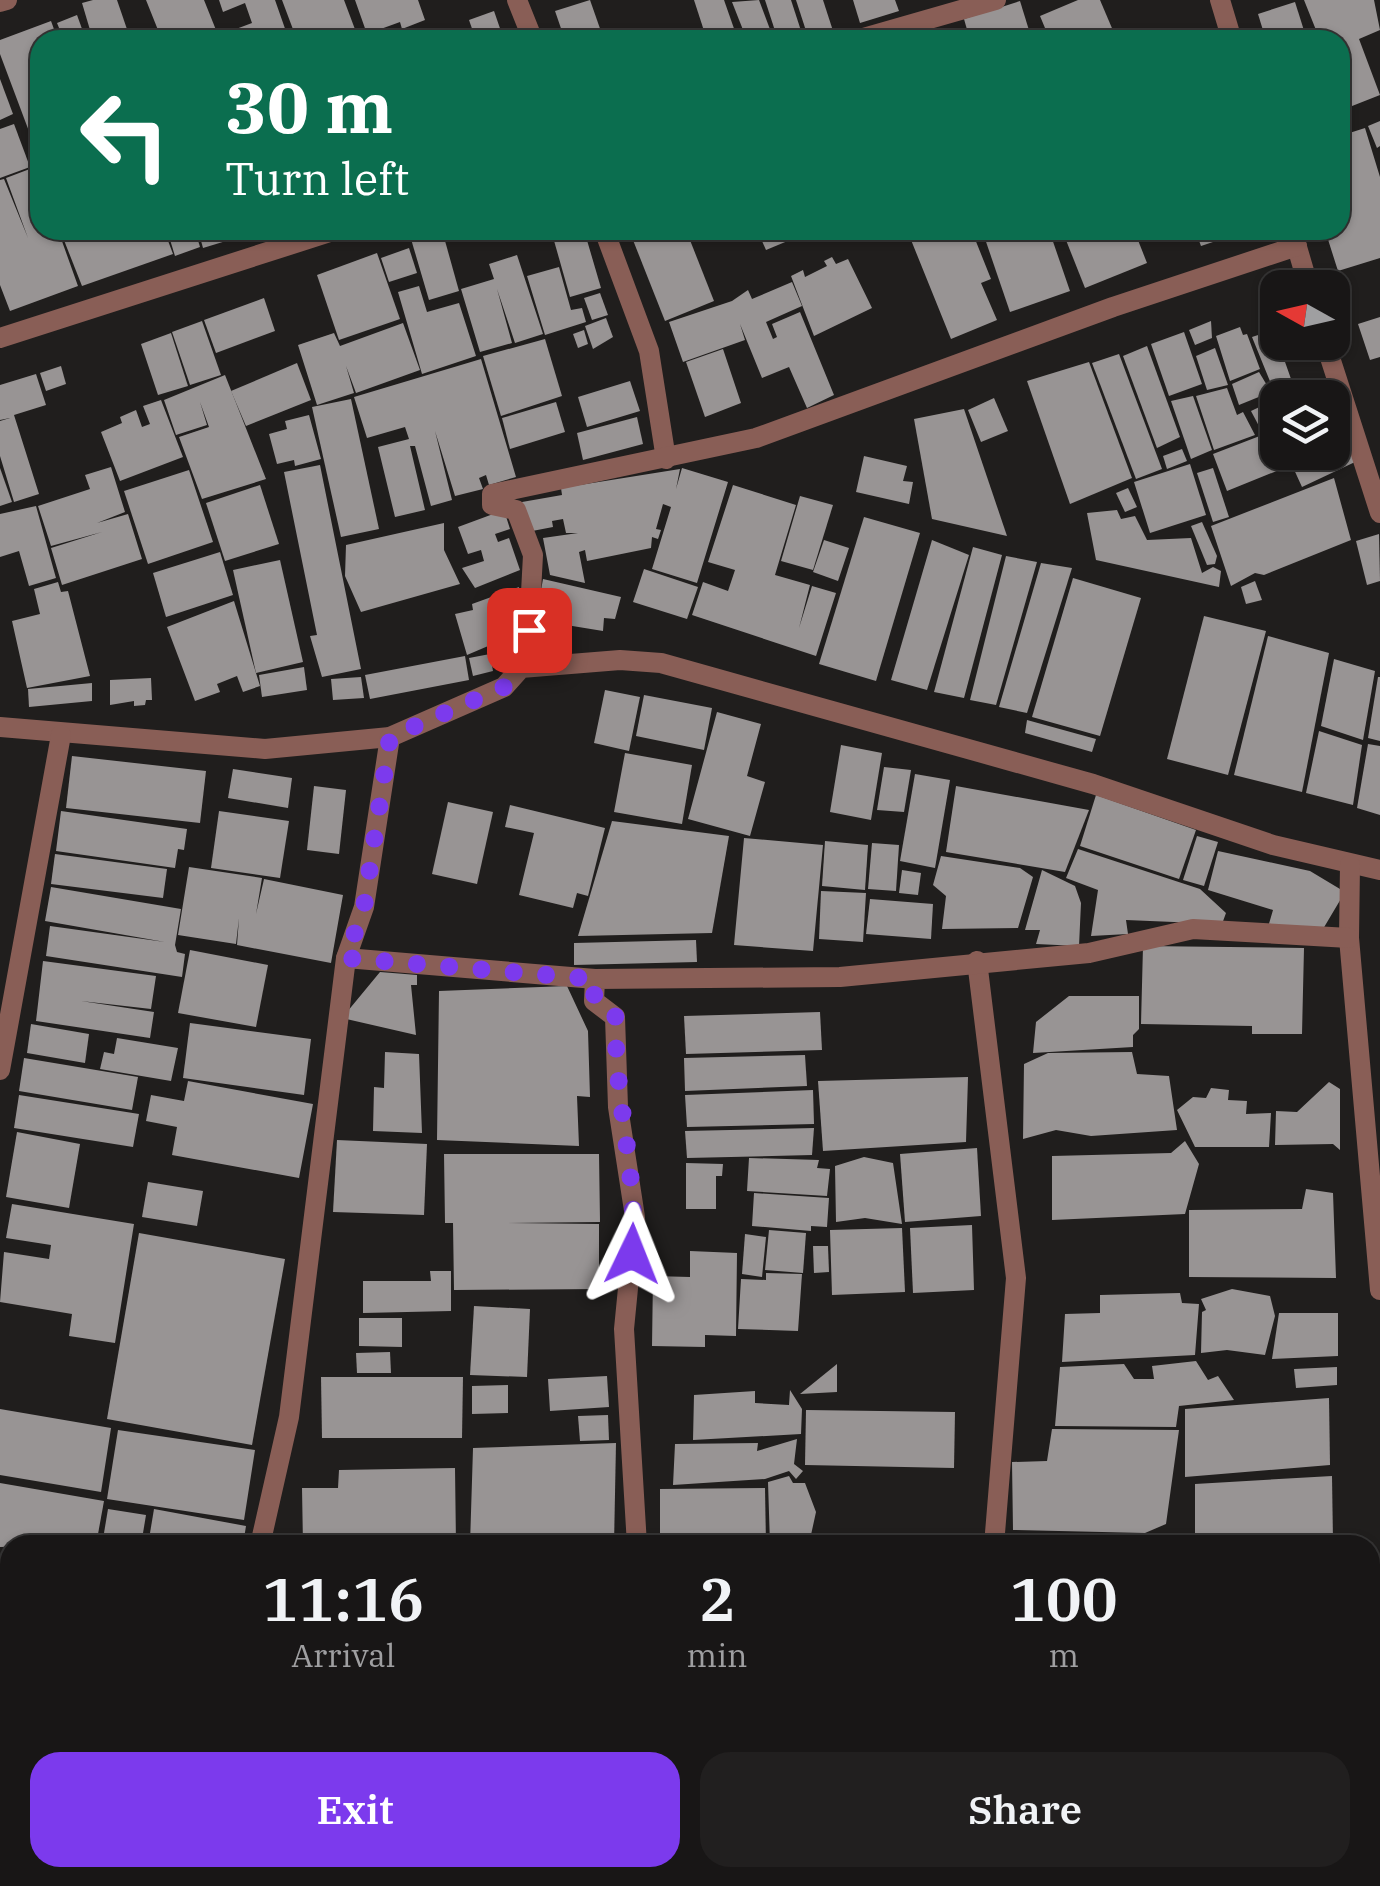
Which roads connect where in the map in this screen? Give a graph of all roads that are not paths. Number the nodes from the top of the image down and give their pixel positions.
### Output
1 (517, 0) edge
2 (996, 0) edge
3 (1220, 0) edge
4 (530, 30) edge
5 (891, 30) edge
6 (1229, 30) edge
7 (305, 240) edge
8 (608, 240) edge
9 (1289, 240) edge
10 (1295, 240) edge
11 (1304, 270) edge
12 (0, 338) edge
13 (1331, 360) edge
14 (666, 459) junction
15 (1380, 514) edge
16 (521, 668) junction
17 (0, 728) edge
18 (60, 735) junction
19 (390, 737) junction
20 (1350, 866) junction
21 (1380, 870) edge
22 (1350, 938) junction
23 (346, 958) junction
24 (977, 961) junction
25 (595, 979) junction
26 (0, 1070) edge
27 (1379, 1236) edge
28 (1380, 1290) edge
29 (262, 1535) edge
30 (636, 1535) edge
31 (995, 1535) edge
32 (1380, 1638) edge
33 (1380, 1796) edge

1 - 4 street
2 - 5 street
3 - 6 street
7 - 12 street
8 - 14 street
9 - 14 street
10 - 11 street
13 - 15 street
14 - 16 street
16 - 19 street
16 - 20 street
17 - 18 street
18 - 19 street
18 - 26 street
19 - 23 street
20 - 21 street
20 - 22 street
22 - 24 street
22 - 27 street
23 - 25 street
23 - 29 street
24 - 25 street
24 - 31 street
25 - 30 street
27 - 28 street
32 - 33 street

